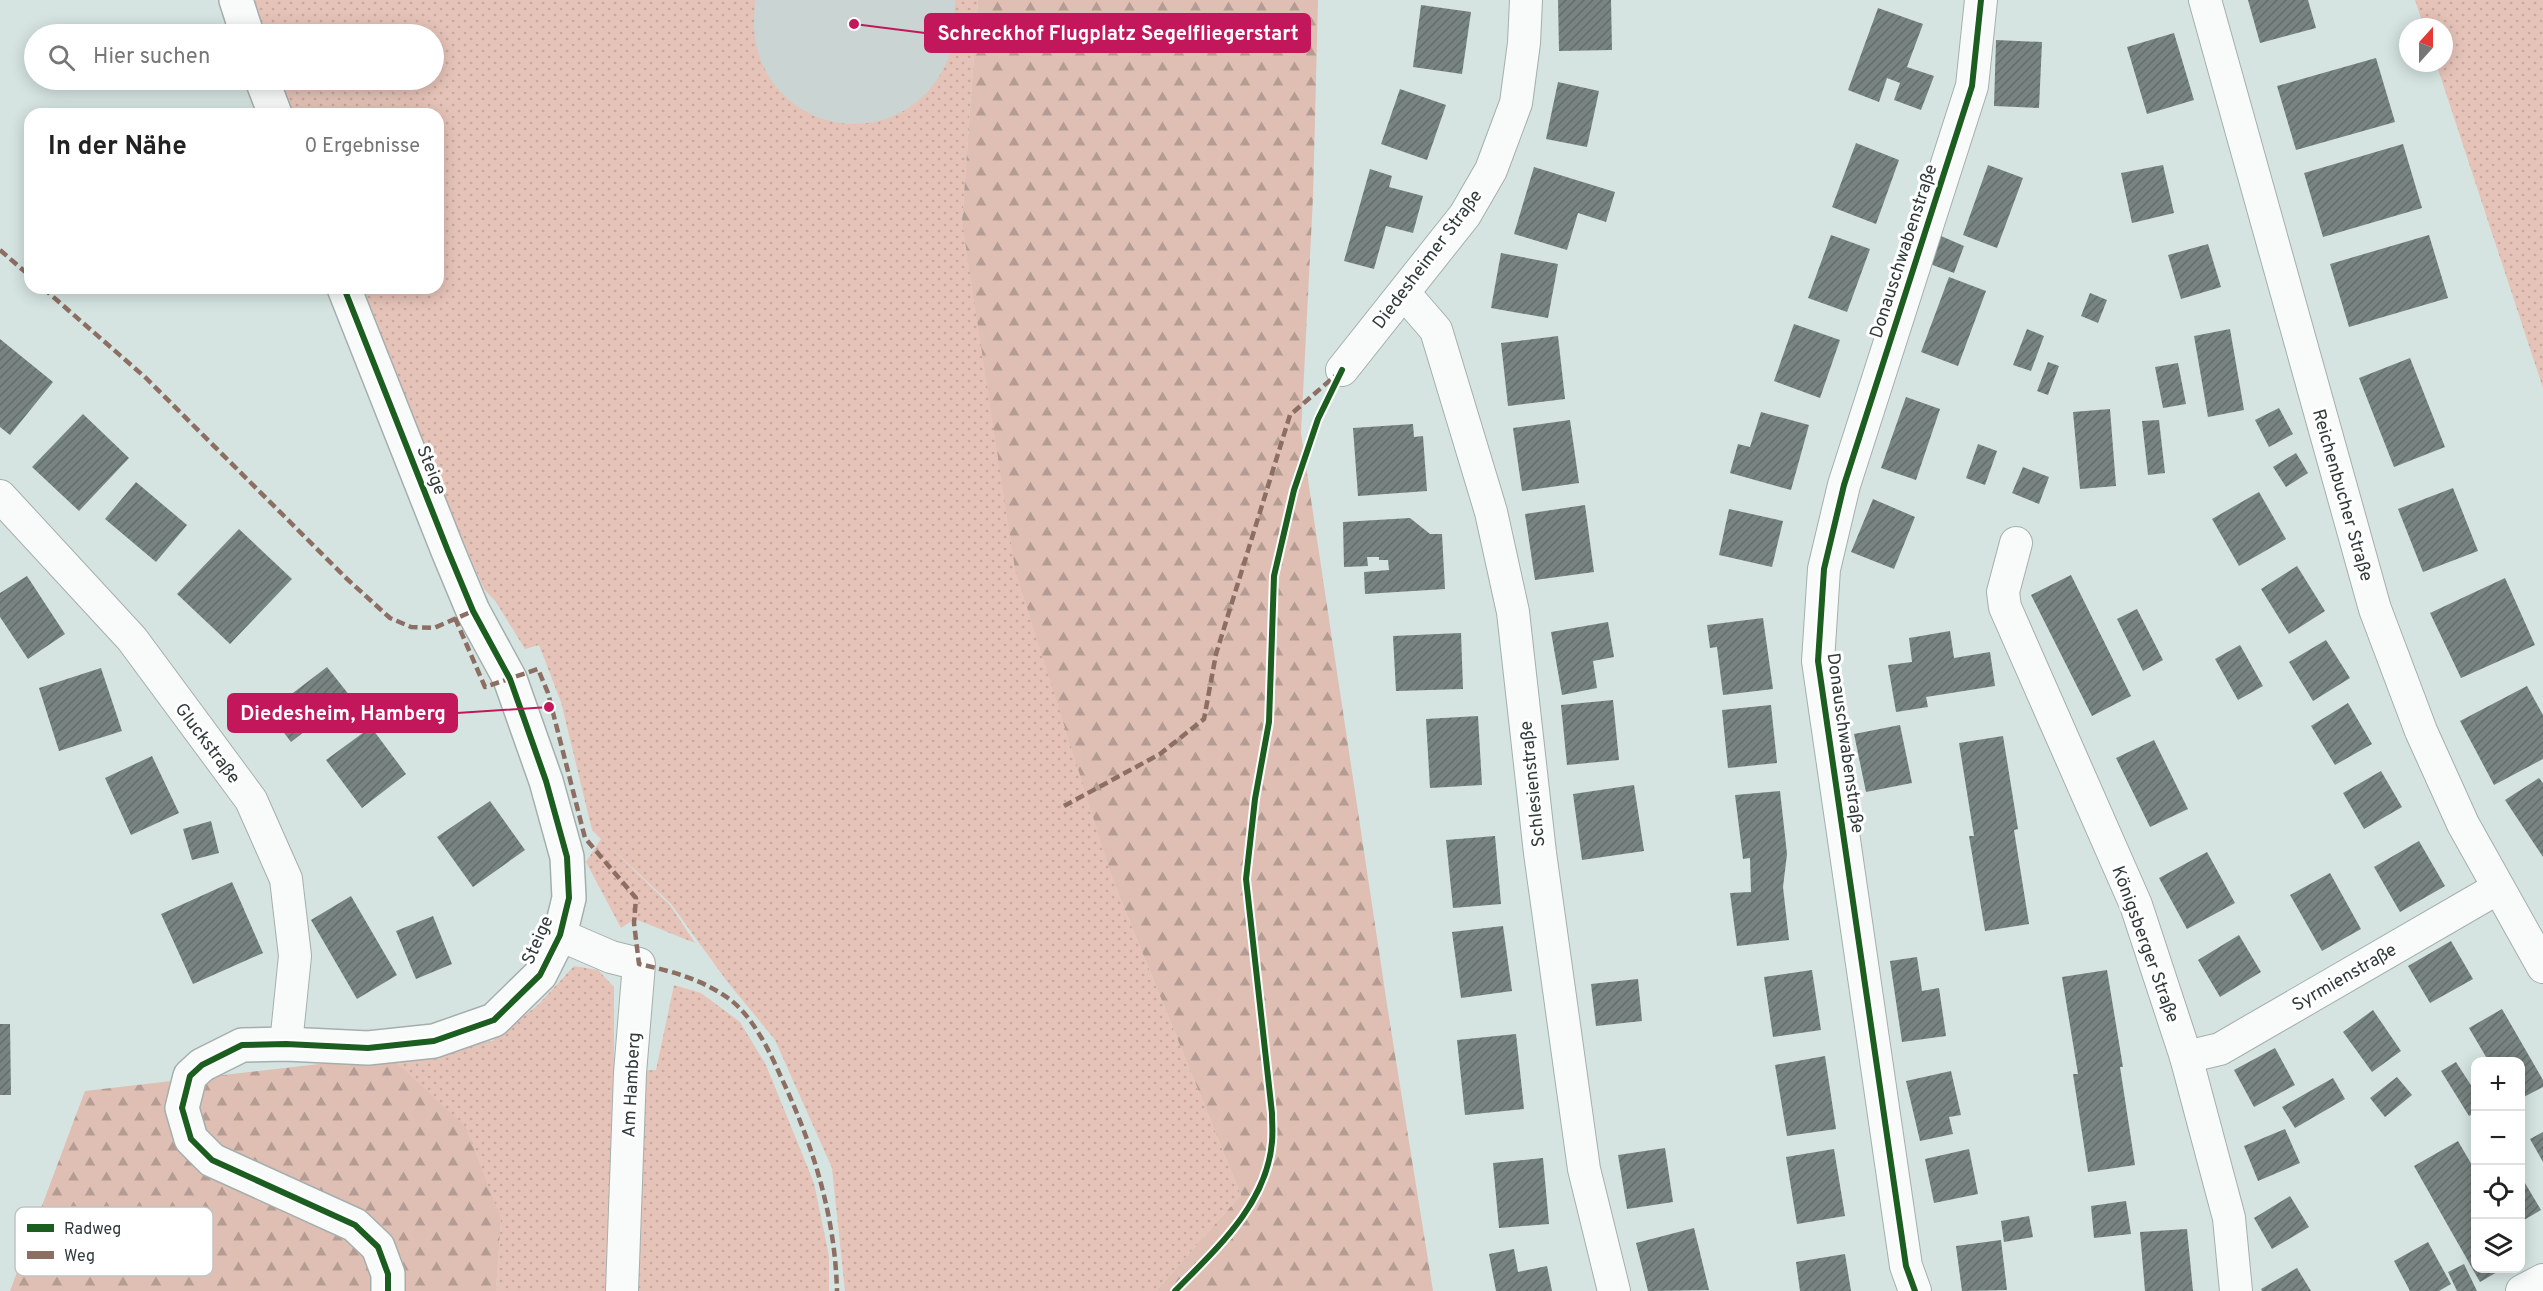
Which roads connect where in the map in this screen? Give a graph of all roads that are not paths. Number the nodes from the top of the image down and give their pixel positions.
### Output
1 (236, 0) edge
2 (1526, 0) edge
3 (1982, 0) edge
4 (2205, 0) edge
5 (244, 24) edge
6 (266, 90) edge
7 (273, 108) edge
8 (1404, 293) junction
9 (346, 294) edge
10 (1341, 370) dead end
11 (0, 496) edge
12 (2016, 543) dead end
13 (2498, 888) junction
14 (560, 935) junction
15 (2543, 967) edge
16 (286, 1044) junction
17 (2186, 1057) junction
18 (2543, 1280) edge
19 (388, 1291) edge
20 (622, 1291) edge
21 (1614, 1291) edge
22 (1915, 1291) edge
23 (2236, 1291) edge
24 (2522, 1291) edge

1 - 5 street
2 - 8 street, Diedesheimer Straße
3 - 22 street, Donauschwabenstraße
4 - 13 street, Reichenbucher Straße
6 - 7 street
8 - 10 street, Diedesheimer Straße
8 - 21 street, Schlesienstraße
9 - 14 street, Steige
11 - 16 street, Gluckstraße
12 - 17 street, Königsberger Straße
13 - 15 street, Reichenbucher Straße
13 - 17 street, Syrmienstraße
14 - 16 street, Steige
14 - 20 street, Am Hamberg
16 - 19 street, Steige
17 - 23 street, Königsberger Straße
18 - 24 street

